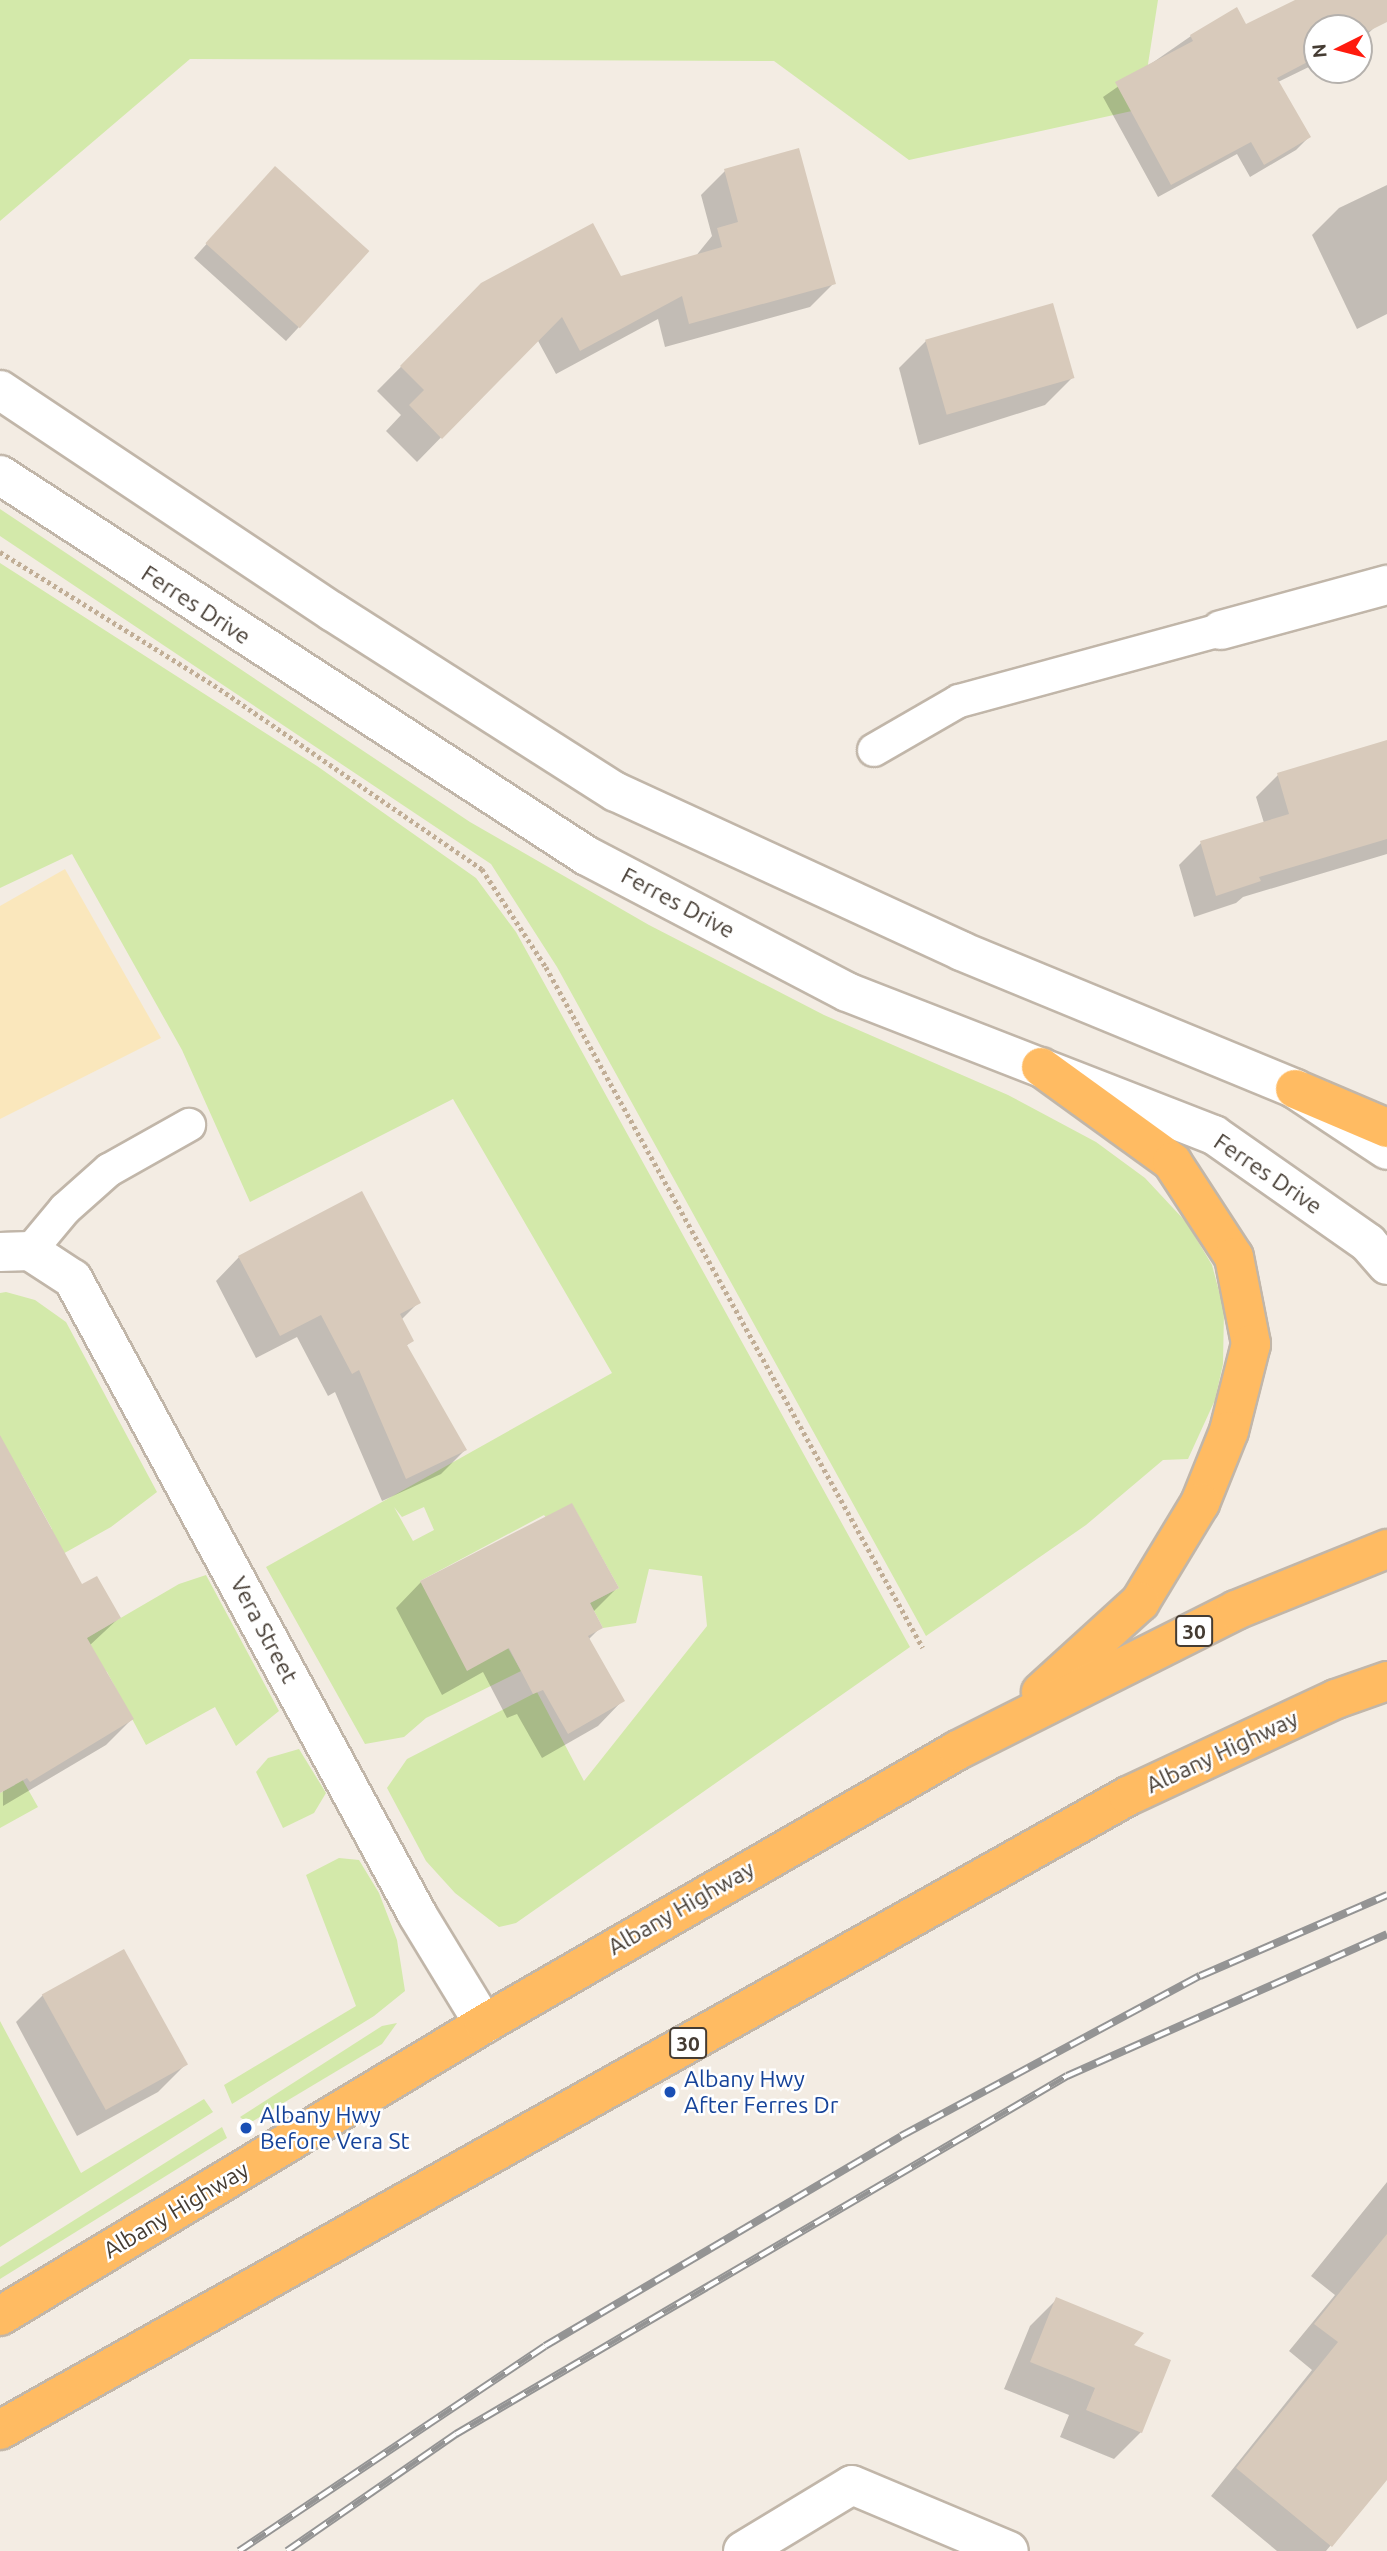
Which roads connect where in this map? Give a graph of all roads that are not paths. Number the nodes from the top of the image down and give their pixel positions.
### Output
1 (0, 390) edge
2 (0, 475) edge
3 (1387, 585) edge
4 (1221, 630) joint
5 (874, 750) dead end
6 (1041, 1067) junction
7 (1295, 1089) junction
8 (188, 1125) dead end
9 (1387, 1128) edge
10 (1387, 1150) edge
11 (15, 1252) edge
12 (1387, 1265) edge
13 (1387, 1549) edge
14 (1387, 1681) edge
15 (1006, 1724) junction
16 (484, 2024) junction
17 (0, 2316) edge
18 (0, 2430) edge
19 (743, 2551) edge
20 (1009, 2551) edge

1 - 7 street
2 - 6 street, Ferres Drive
3 - 4 street
4 - 5 lane
6 - 12 street, Ferres Drive
6 - 15 highway
7 - 9 highway
7 - 10 street
8 - 11 lane
11 - 16 street, Vera Street
13 - 15 highway, Albany Highway / 30
14 - 18 highway, Albany Highway / 30
15 - 16 highway, Albany Highway / 30
16 - 17 highway, Albany Highway / 30
19 - 20 street

